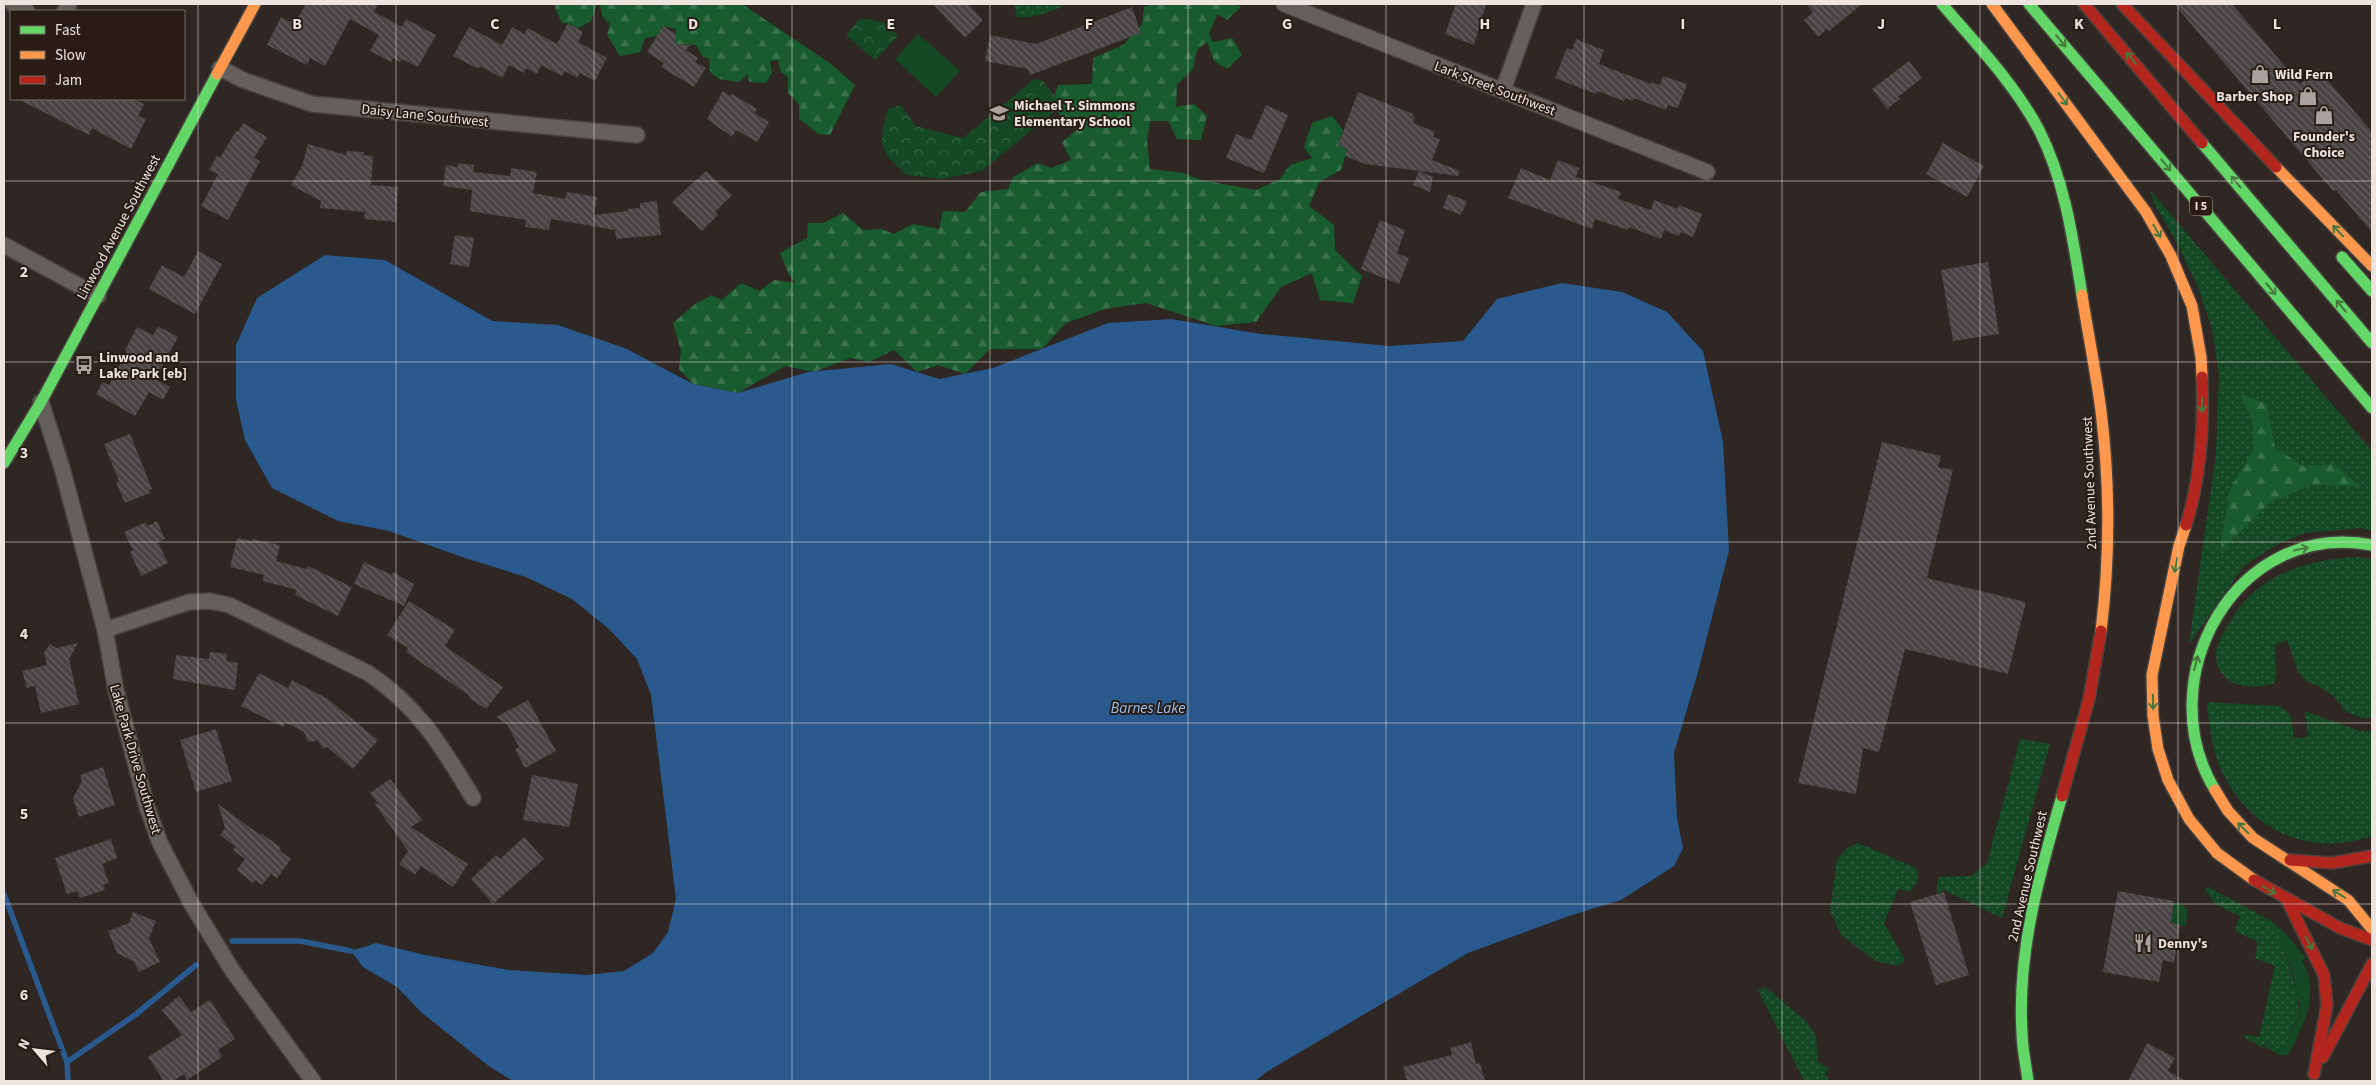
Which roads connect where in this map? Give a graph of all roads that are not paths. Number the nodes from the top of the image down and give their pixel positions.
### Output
1 (12, 4) edge
2 (255, 4) edge
3 (1284, 4) edge
4 (1534, 4) edge
5 (1942, 4) edge
6 (1992, 4) edge
7 (2029, 4) edge
8 (2084, 4) edge
9 (2122, 4) edge
10 (25, 10) edge
11 (220, 68) junction
12 (1503, 90) junction
13 (2212, 101) junction
14 (637, 135) dead end
15 (1707, 172) dead end
16 (2275, 183) dead end
17 (4, 245) edge
18 (2333, 248) dead end
19 (2372, 266) edge
20 (2372, 291) edge
21 (98, 296) junction
22 (2372, 344) edge
23 (41, 402) junction
24 (2372, 408) edge
25 (4, 463) edge
26 (2372, 545) edge
27 (105, 630) junction
28 (473, 798) dead end
29 (2372, 856) edge
30 (2281, 858) junction
31 (2287, 900) junction
32 (2372, 929) edge
33 (2372, 940) edge
34 (2372, 964) edge
35 (2312, 1078) edge
36 (313, 1081) edge
37 (2028, 1081) edge

1 - 10 street
2 - 11 main road, Linwood Avenue Southwest
3 - 12 street, Lark Street Southwest
4 - 12 street
5 - 37 main road, 2nd Avenue Southwest
6 -> 31 main road
7 -> 24 main road, I 5
22 -> 8 main road
9 - 13 main road
11 - 14 street, Daisy Lane Southwest
11 - 21 main road, Linwood Avenue Southwest
12 - 15 street, Lark Street Southwest
13 - 16 main road
19 -> 13 main road
17 - 21 street
18 - 20 main road
21 - 23 main road, Linwood Avenue Southwest
23 - 25 main road, Linwood Avenue Southwest
23 - 27 street, Lake Park Drive Southwest
30 -> 26 main road
27 - 28 street
27 - 36 street, Lake Park Drive Southwest
29 - 30 main road
32 -> 30 main road
31 - 33 main road
31 -> 35 main road
34 - 35 main road

